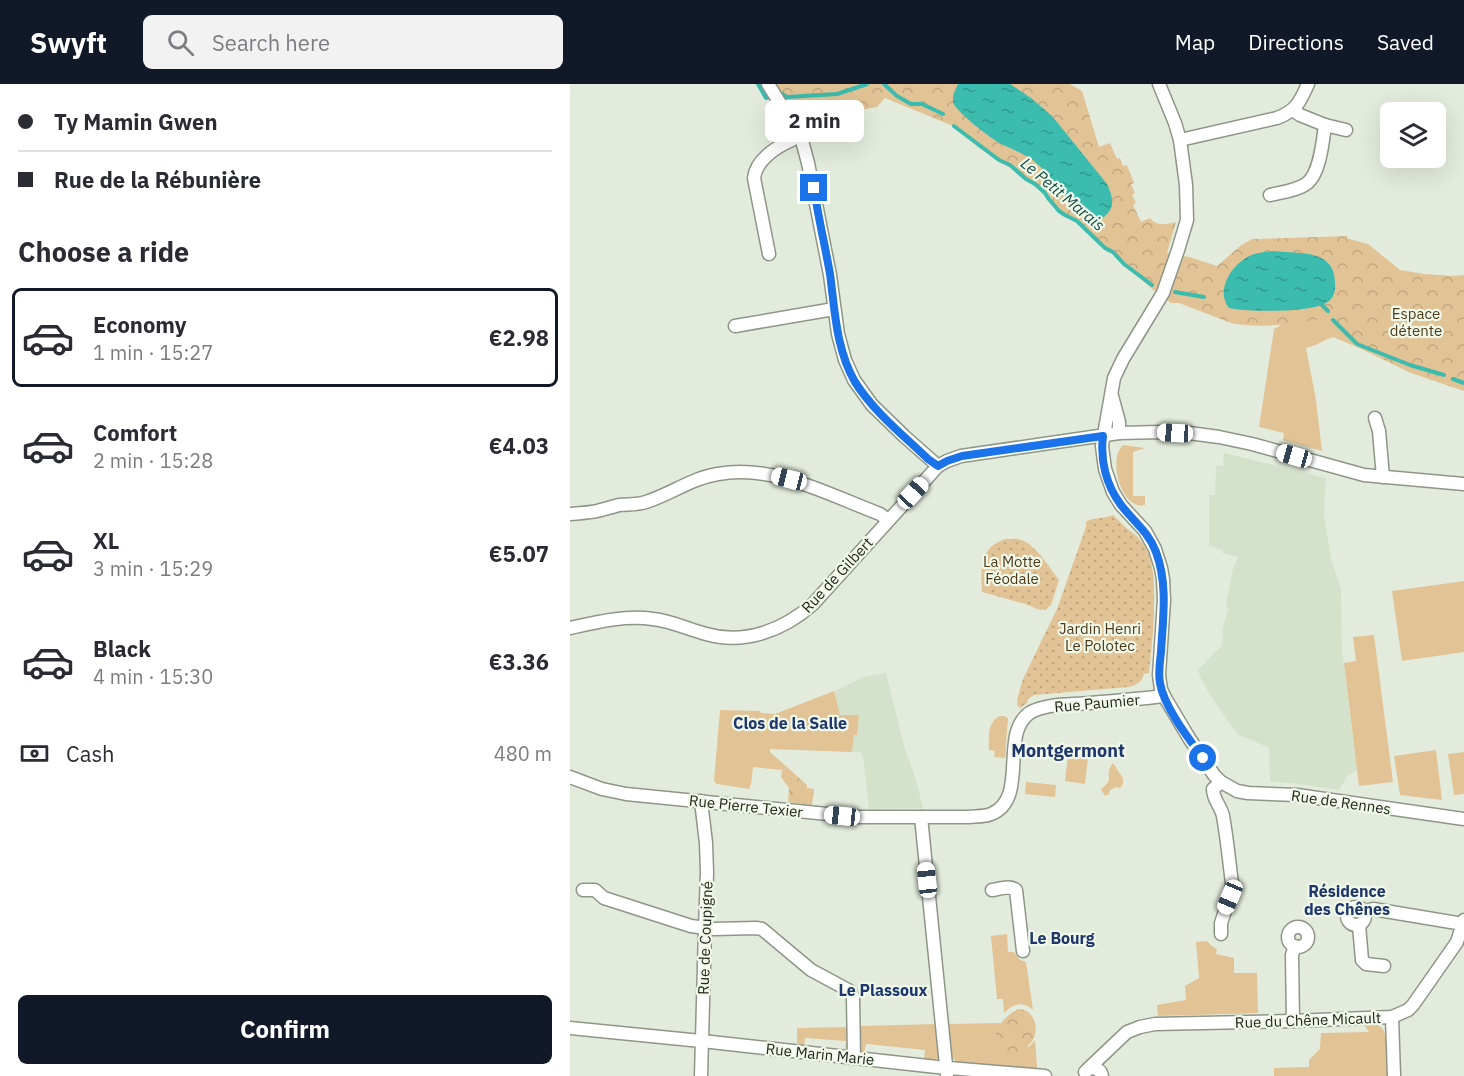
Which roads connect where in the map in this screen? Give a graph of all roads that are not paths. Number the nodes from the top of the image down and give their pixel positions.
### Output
1 (768, 84) edge
2 (1160, 84) edge
3 (1308, 84) edge
4 (1293, 110) junction
5 (1325, 125) junction
6 (1346, 130) dead end
7 (792, 140) dead end
8 (1180, 140) junction
9 (1270, 195) dead end
10 (769, 254) dead end
11 (834, 309) junction
12 (735, 326) dead end
13 (1111, 395) junction
14 (1375, 418) dead end
15 (1119, 433) junction
16 (1103, 436) junction
17 (938, 466) junction
18 (1383, 477) junction
19 (1464, 484) edge
20 (570, 514) edge
21 (888, 520) junction
22 (570, 628) edge
23 (1164, 696) junction
24 (570, 777) edge
25 (1221, 782) junction
26 (701, 801) junction
27 (996, 811) joint
28 (921, 817) junction
29 (1464, 819) edge
30 (583, 890) dead end
31 (992, 890) dead end
32 (1463, 922) edge
33 (705, 929) junction
34 (1221, 934) dead end
35 (1295, 946) dead end
36 (1023, 951) dead end
37 (1384, 966) dead end
38 (1392, 1017) junction
39 (1293, 1021) junction
40 (570, 1028) edge
41 (703, 1041) junction
42 (1108, 1050) junction
43 (854, 1057) junction
44 (947, 1072) edge
45 (1085, 1072) edge
46 (1026, 1075) edge
47 (1102, 1075) edge
48 (702, 1076) edge
49 (1045, 1076) edge
50 (1394, 1076) edge

1 - 11 street
2 - 8 street
3 - 4 street
4 - 5 street
4 - 8 street
5 - 6 street
5 - 9 street
7 - 10 street
8 - 13 street
11 - 12 street
11 - 17 street
13 - 15 street
13 - 16 street
14 - 18 street
15 - 16 street
15 - 18 street
16 - 17 street
16 - 23 street
17 - 21 street, Rue de Gilbert
18 - 19 street
20 - 21 street
21 - 22 street, Rue de Gilbert
23 - 25 street
23 - 27 street, Rue Paumier
24 - 26 street, Rue Pierre Texier
25 - 29 street, Rue de Rennes
25 - 34 street
26 - 28 street, Rue Pierre Texier
26 - 33 street, Rue de Coupigné
27 - 28 street, Rue Pierre Texier
28 - 44 street
30 - 33 street
31 - 36 street
32 - 37 street
32 - 38 street, Rue du Chêne Micault
33 - 41 street, Rue de Coupigné
33 - 43 street
35 - 39 street
38 - 39 street, Rue du Chêne Micault
38 - 50 street
39 - 42 street, Rue du Chêne Micault
40 - 41 street, Rue Marin Marie
41 - 43 street, Rue Marin Marie
41 - 48 street, Rue de Coupigné
42 - 45 street, Rue du Chêne Micault
42 - 47 street
43 - 44 street, Rue Marin Marie
44 - 46 street, Rue Marin Marie
45 - 47 street
46 - 49 street, Rue Marin Marie

